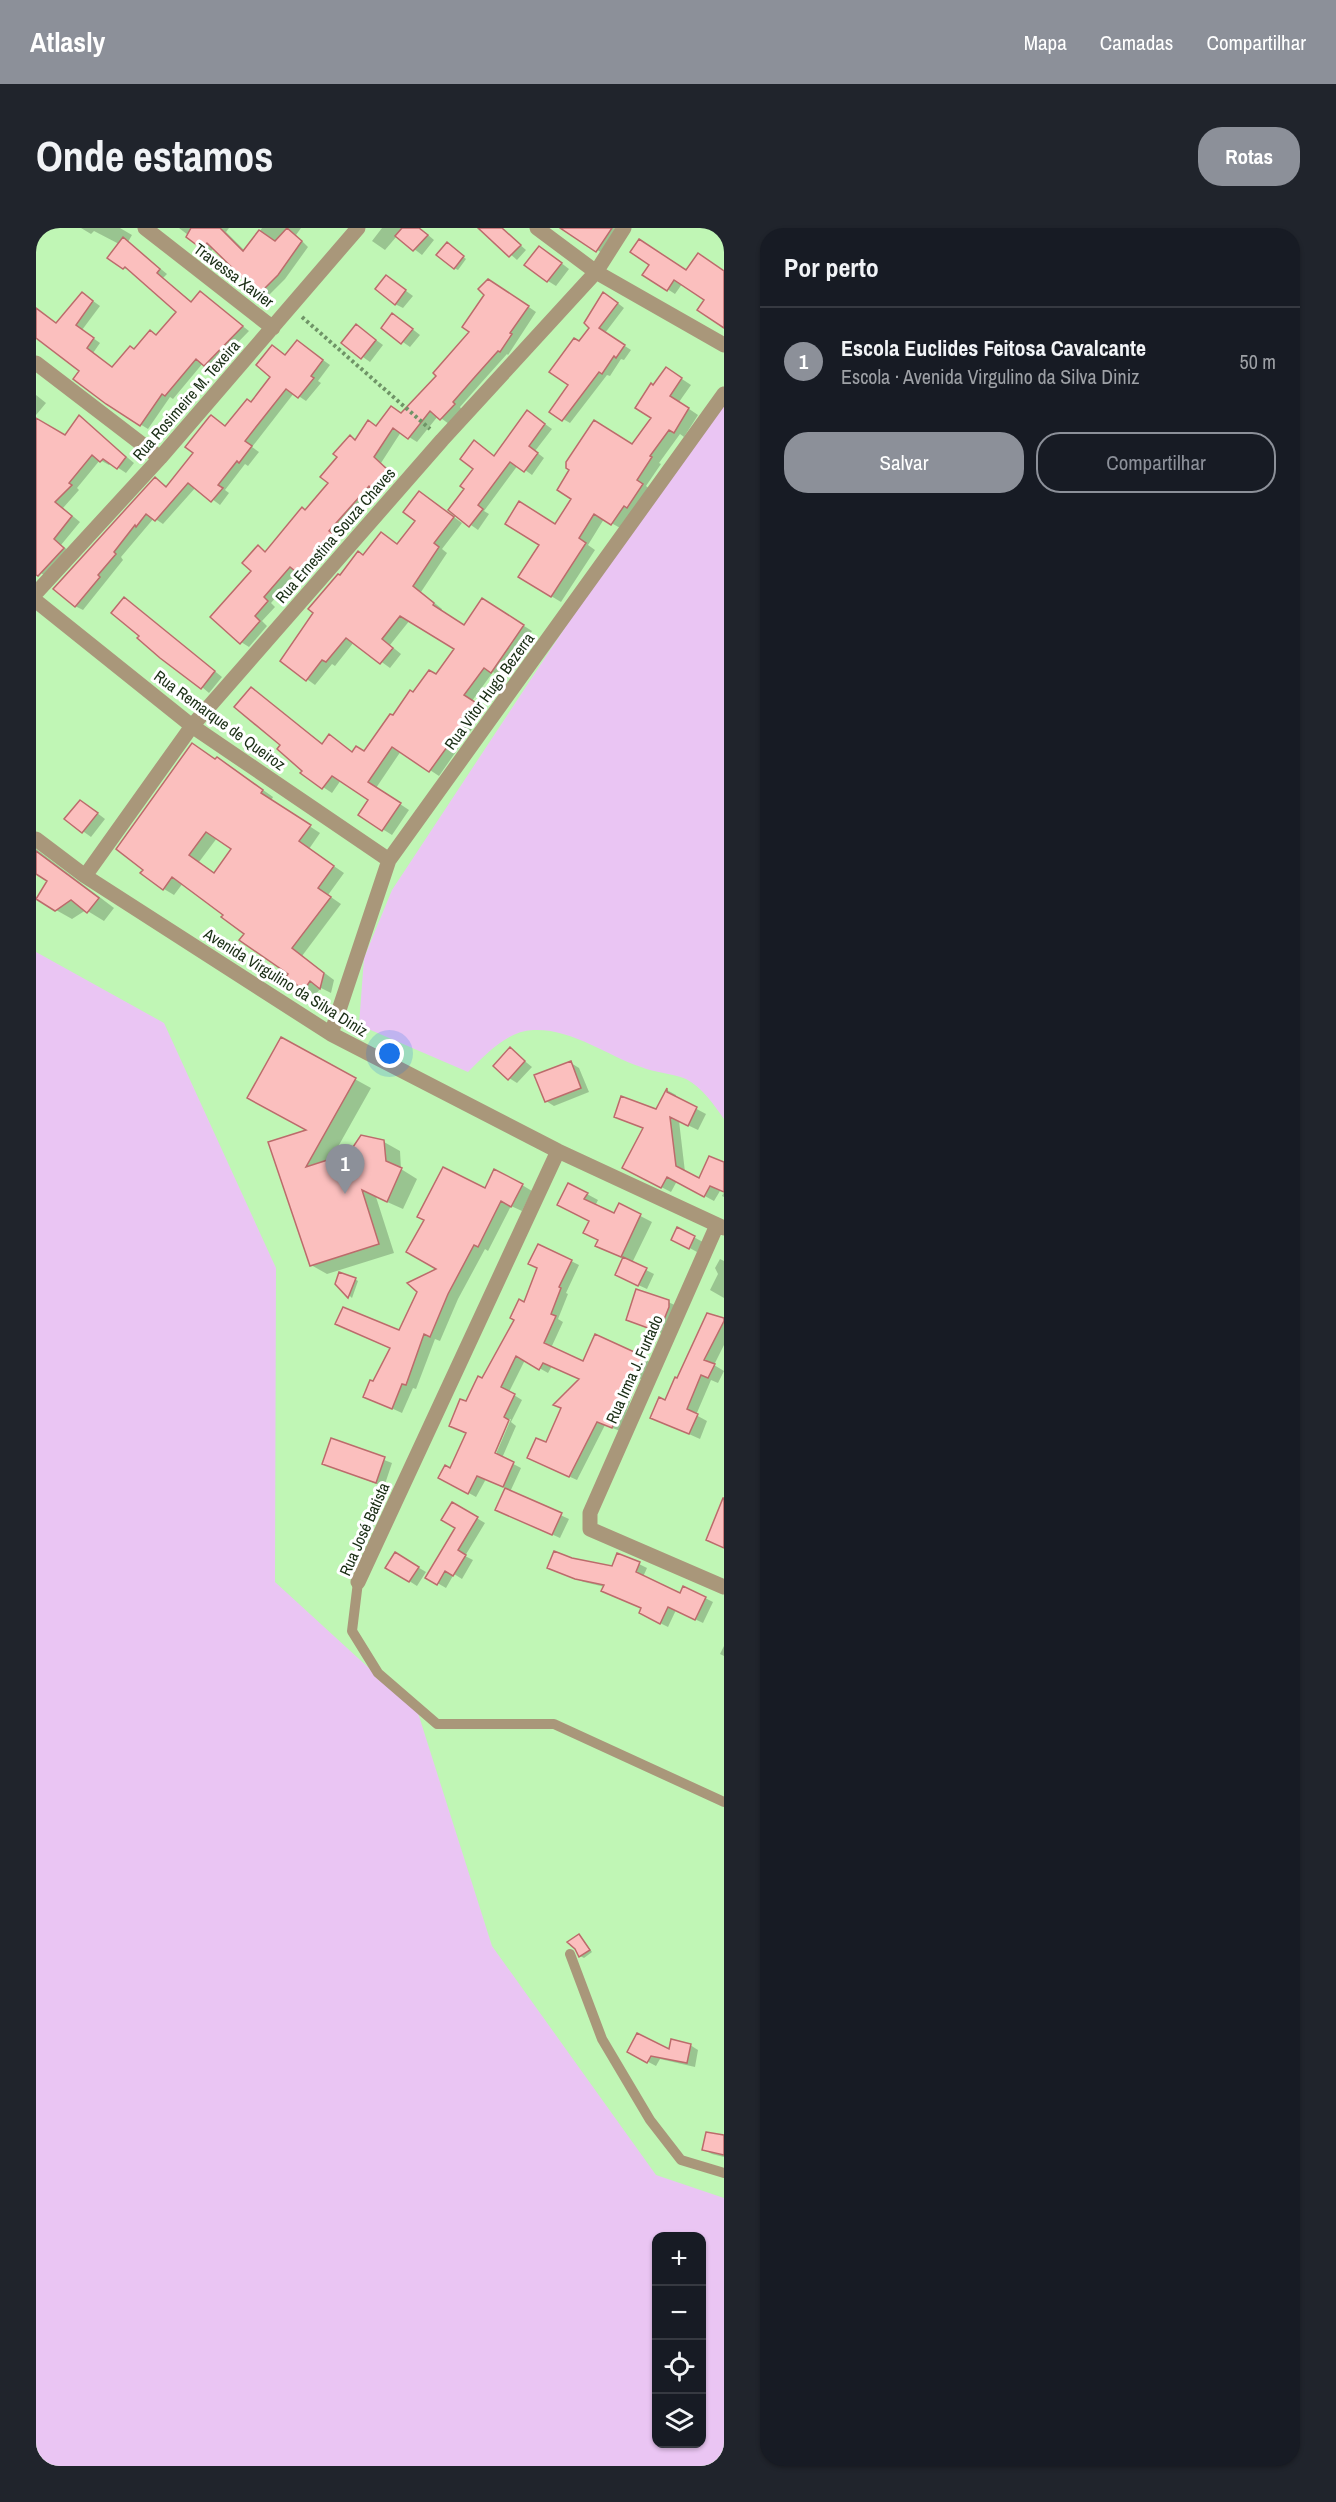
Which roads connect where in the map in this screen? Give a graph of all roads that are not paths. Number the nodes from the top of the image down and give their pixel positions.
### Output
1 (145, 228) edge
2 (358, 228) edge
3 (537, 228) edge
4 (624, 228) edge
5 (596, 272) junction
6 (273, 328) junction
7 (724, 345) edge
8 (36, 363) edge
9 (724, 394) edge
10 (160, 458) junction
11 (36, 593) edge
12 (36, 601) edge
13 (192, 726) junction
14 (36, 839) edge
15 (389, 860) junction
16 (85, 876) junction
17 (331, 1034) junction
18 (558, 1151) junction
19 (721, 1227) edge
20 (358, 1582) joint
21 (724, 1587) edge
22 (724, 1802) edge
23 (570, 1954) dead end
24 (724, 2173) edge

1 - 6 street, Travessa Xavier
2 - 6 street, Rua Rosimeire M. Texeira
3 - 5 street
4 - 5 street, Rua Ernestina Souza Chaves
5 - 7 street
5 - 13 street, Rua Ernestina Souza Chaves
6 - 10 street, Rua Rosimeire M. Texeira
8 - 10 street
9 - 15 street, Rua Vitor Hugo Bezerra
10 - 11 street, Rua Rosimeire M. Texeira
12 - 13 street, Rua Remarque de Queiroz
13 - 15 street, Rua Remarque de Queiroz
13 - 16 street, Rua Ernestina Souza Chaves
14 - 16 street, Avenida Virgulino da Silva Diniz
15 - 17 street, Rua Vitor Hugo Bezerra
16 - 17 street, Avenida Virgulino da Silva Diniz
17 - 18 street, Avenida Virgulino da Silva Diniz
18 - 19 street, Avenida Virgulino da Silva Diniz
18 - 20 street, Rua José Batista
19 - 21 street, Rua Irma J. Furtado
20 - 22 lane, Rua José Batista
23 - 24 lane

